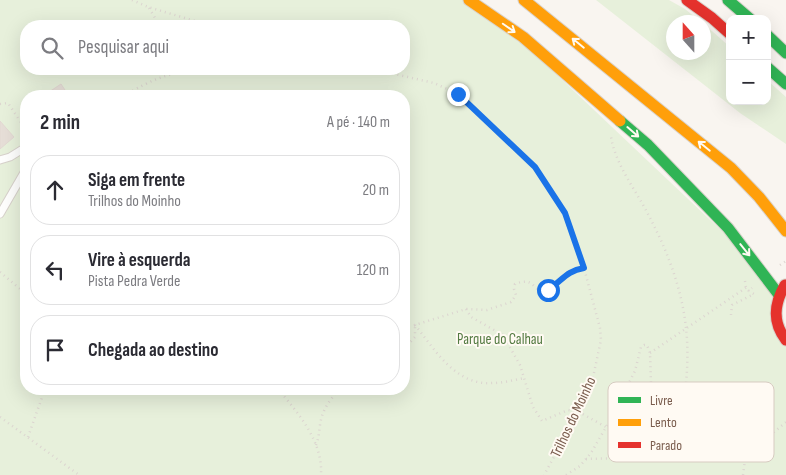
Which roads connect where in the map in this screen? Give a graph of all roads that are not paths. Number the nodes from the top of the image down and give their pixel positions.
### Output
1 (469, 0) edge
2 (524, 0) edge
3 (687, 0) edge
4 (728, 0) edge
5 (745, 15) edge
6 (726, 31) edge
7 (771, 39) edge
8 (786, 53) edge
9 (771, 71) edge
10 (786, 84) edge
11 (20, 151) edge
12 (0, 160) edge
13 (731, 168) junction
14 (20, 179) edge
15 (779, 205) dead end
16 (0, 214) edge
17 (786, 231) edge
18 (786, 284) edge
19 (778, 295) junction
20 (786, 340) edge

1 -> 19 main road
13 -> 2 main road
3 - 6 main road
4 - 5 main road
7 - 8 main road
9 - 10 main road
11 - 12 lane
13 - 15 main road
13 - 17 main road
14 - 16 lane
18 - 19 main road
19 - 20 main road

